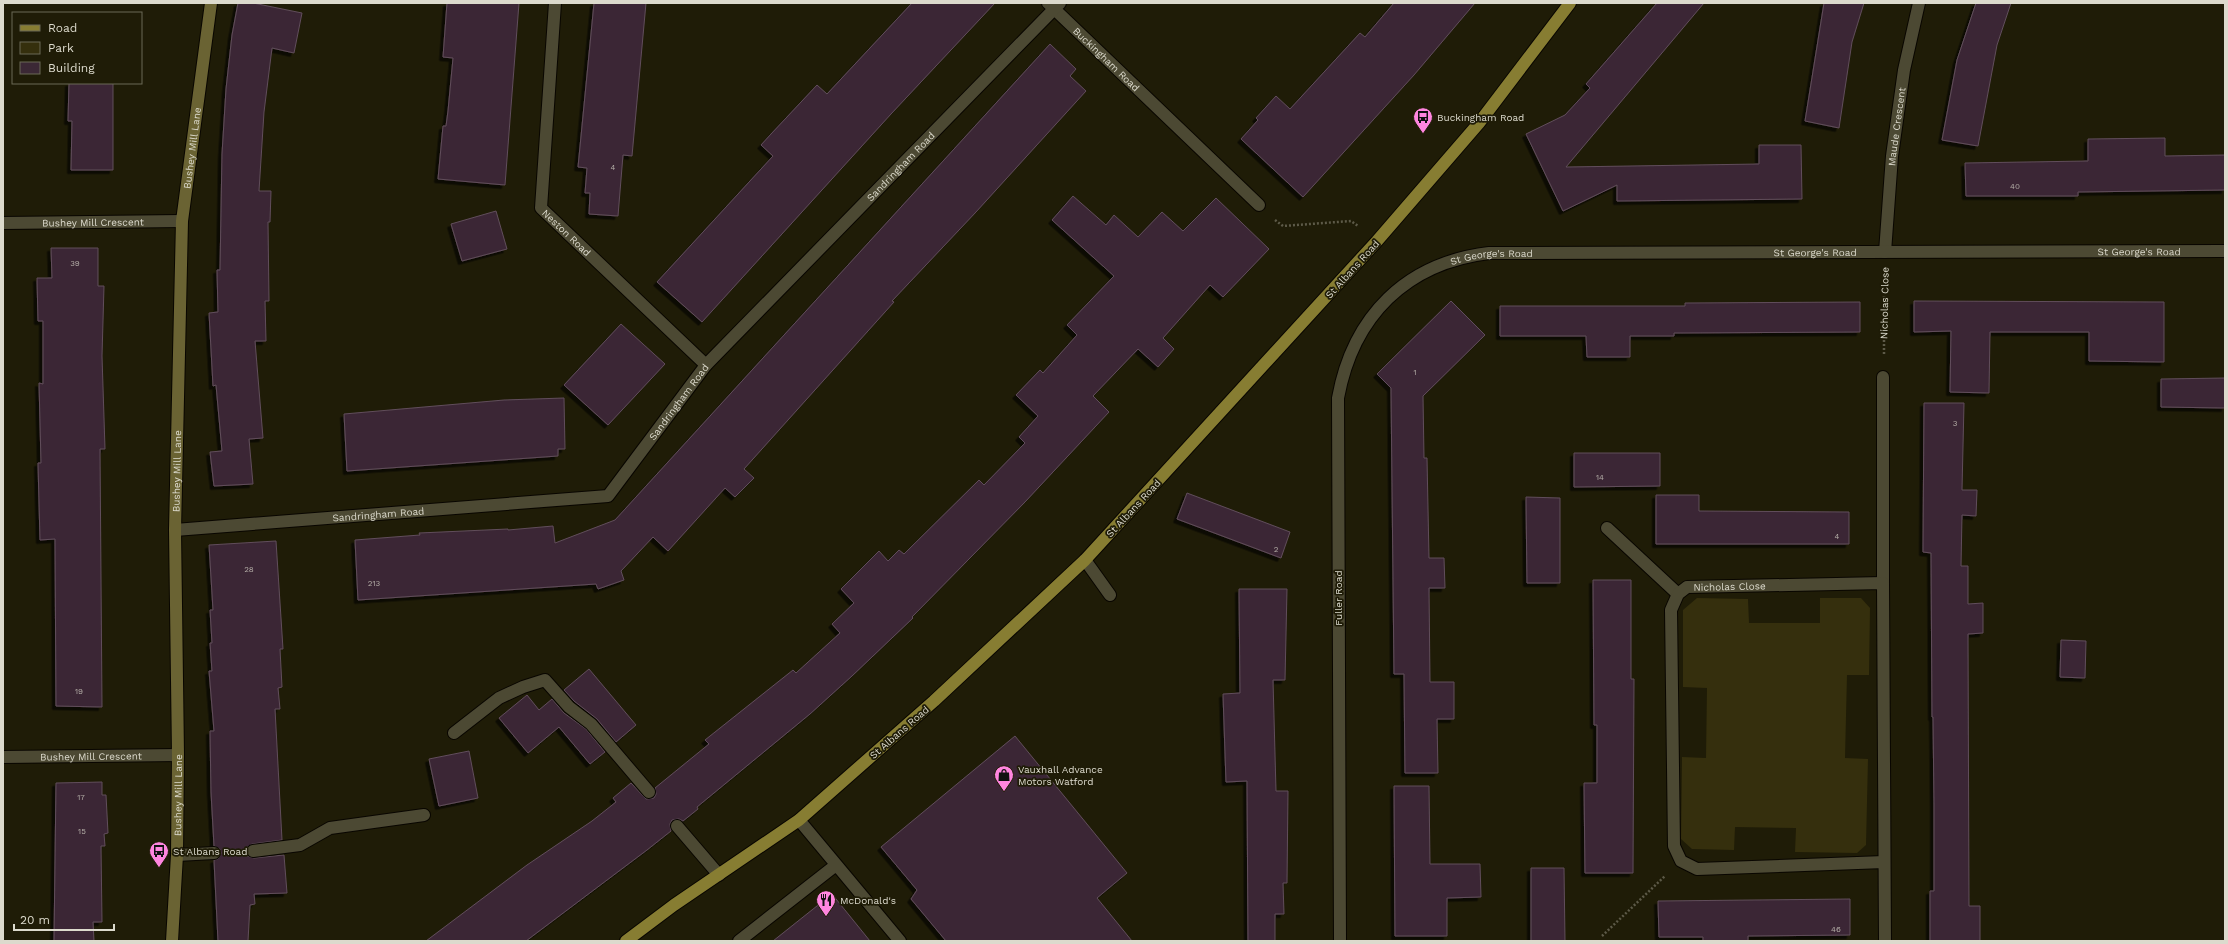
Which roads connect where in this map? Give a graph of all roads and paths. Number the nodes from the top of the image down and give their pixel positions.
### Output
1 (211, 3) edge
2 (555, 3) edge
3 (1570, 3) edge
4 (1919, 3) edge
5 (1054, 5) edge
6 (1259, 205) joint
7 (182, 221) junction
8 (3, 223) edge
9 (1377, 241) junction
10 (2225, 251) edge
11 (1885, 252) junction
12 (1410, 279) joint
13 (706, 365) junction
14 (1883, 377) joint
15 (1607, 528) dead end
16 (175, 530) junction
17 (1085, 560) junction
18 (1883, 583) junction
19 (1110, 594) dead end
20 (1678, 594) junction
21 (454, 733) dead end
22 (178, 755) junction
23 (3, 757) edge
24 (649, 792) dead end
25 (424, 815) dead end
26 (799, 820) junction
27 (677, 826) dead end
28 (253, 851) dead end
29 (214, 853) dead end
30 (177, 855) junction
31 (1681, 861) junction
32 (1884, 862) junction
33 (836, 865) junction
34 (719, 875) junction
35 (1602, 936) dead end
36 (172, 941) edge
37 (626, 941) edge
38 (739, 941) edge
39 (900, 941) edge
40 (1340, 941) edge
41 (1885, 941) edge

1 - 7 street, Bushey Mill Lane
2 - 13 street, Neston Road
3 - 9 main road, St Albans Road
4 - 11 street, Maude Crescent
5 - 6 street, Buckingham Road
5 - 13 street, Sandringham Road
6 - 9 path
7 - 8 street, Bushey Mill Crescent
7 - 16 street, Bushey Mill Lane
9 - 17 main road, St Albans Road
10 - 11 street, St George's Road
11 - 12 street, St George's Road
11 - 14 path, Nicholas Close
12 - 40 street, Fuller Road
13 - 16 street, Sandringham Road
14 - 18 street
15 - 20 street
16 - 22 street, Bushey Mill Lane
17 - 19 street
17 - 26 main road, St Albans Road
18 - 20 street, Nicholas Close
18 - 32 street
20 - 31 street, Nicholas Close
21 - 24 street
22 - 23 street, Bushey Mill Crescent
22 - 30 street, Bushey Mill Lane
25 - 28 street
26 - 33 street
26 - 34 main road, St Albans Road
27 - 34 street
29 - 30 street
30 - 36 street, Bushey Mill Lane
31 - 32 street
31 - 35 path
32 - 41 street
33 - 38 street
33 - 39 street
34 - 37 main road, St Albans Road

